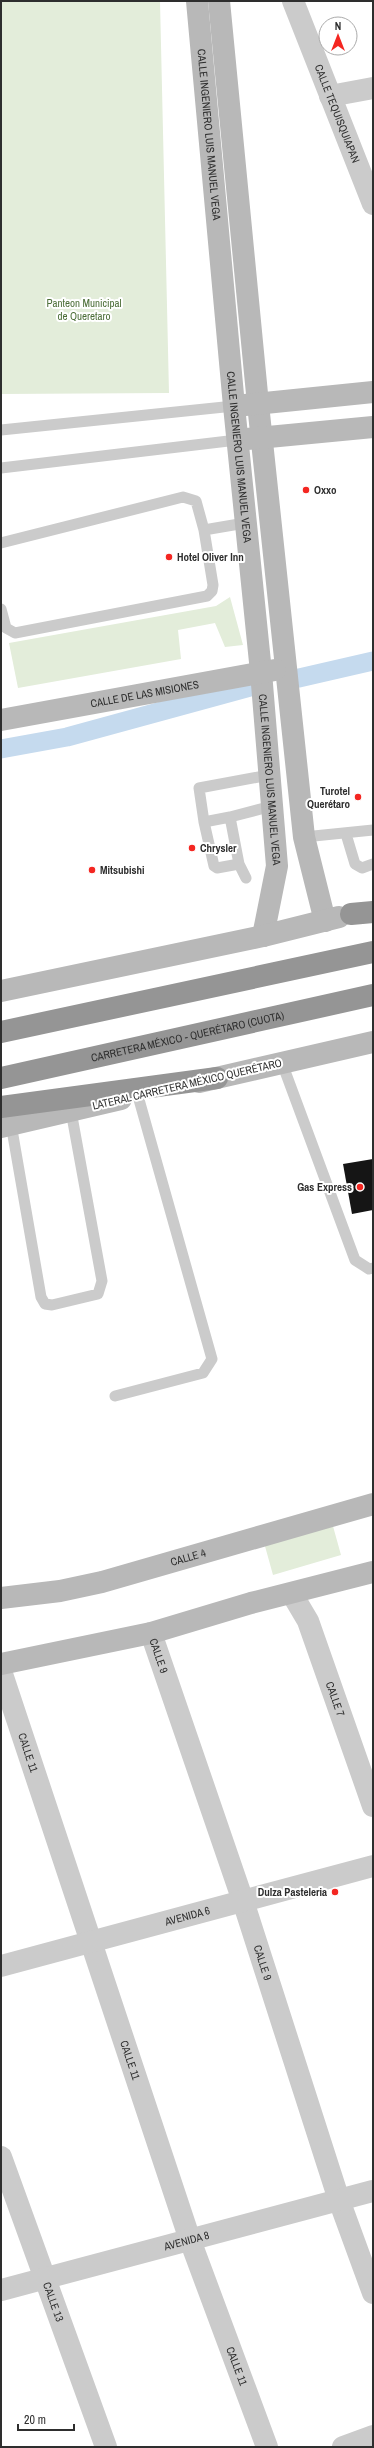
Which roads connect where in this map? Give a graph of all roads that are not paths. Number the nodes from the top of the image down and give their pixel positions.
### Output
1 (197, 1) edge
2 (219, 1) edge
3 (293, 1) edge
4 (373, 88) edge
5 (330, 96) junction
6 (373, 204) edge
7 (373, 392) edge
8 (258, 404) junction
9 (234, 406) junction
10 (373, 427) edge
11 (1, 430) edge
12 (262, 438) junction
13 (237, 440) junction
14 (1, 468) edge
15 (246, 523) junction
16 (204, 530) junction
17 (1, 543) edge
18 (1, 609) edge
19 (288, 668) junction
20 (261, 672) junction
21 (1, 720) edge
22 (269, 775) junction
23 (272, 806) junction
24 (230, 817) junction
25 (204, 822) junction
26 (373, 830) edge
27 (346, 834) junction
28 (304, 837) junction
29 (239, 864) junction
30 (373, 864) edge
31 (246, 878) dead end
32 (373, 909) edge
33 (373, 912) edge
34 (351, 914) junction
35 (325, 921) junction
36 (263, 936) junction
37 (373, 952) edge
38 (1, 991) edge
39 (373, 995) edge
40 (1, 1032) edge
41 (373, 1042) edge
42 (282, 1063) junction
43 (1, 1078) edge
44 (217, 1078) junction
45 (138, 1096) junction
46 (71, 1111) junction
47 (4, 1119) edge
48 (373, 1268) edge
49 (115, 1396) dead end
50 (373, 1504) edge
51 (373, 1572) edge
52 (292, 1594) junction
53 (1, 1598) edge
54 (151, 1633) junction
55 (1, 1664) edge
56 (1, 1671) edge
57 (373, 1806) edge
58 (373, 1866) edge
59 (243, 1901) junction
60 (92, 1942) junction
61 (1, 1966) edge
62 (1, 2157) edge
63 (373, 2191) edge
64 (339, 2200) junction
65 (190, 2240) junction
66 (44, 2279) junction
67 (1, 2290) edge
68 (373, 2293) edge
69 (373, 2436) edge
70 (106, 2447) edge
71 (267, 2447) edge
72 (343, 2447) edge

1 - 9 main road, CALLE INGENIERO LUIS MANUEL VEGA
2 - 8 main road, CALLE INGENIERO LUIS MANUEL VEGA
3 - 5 street, CALLE TEQUISQUIAPAN
4 - 5 street
5 - 6 street, CALLE TEQUISQUIAPAN
7 - 8 main road
8 - 9 main road
8 - 12 main road, CALLE INGENIERO LUIS MANUEL VEGA
9 - 11 lane
9 - 13 main road, CALLE INGENIERO LUIS MANUEL VEGA
10 - 12 main road
12 - 13 main road
12 - 19 main road, CALLE INGENIERO LUIS MANUEL VEGA
13 - 14 lane
13 - 15 main road, CALLE INGENIERO LUIS MANUEL VEGA
15 - 16 lane
15 - 20 main road, CALLE INGENIERO LUIS MANUEL VEGA
16 - 17 lane
16 - 18 lane
19 - 20 main road, CALLE DE LAS MISIONES
19 - 28 main road, CALLE INGENIERO LUIS MANUEL VEGA
20 - 21 main road, CALLE DE LAS MISIONES
20 - 22 main road, CALLE INGENIERO LUIS MANUEL VEGA
22 - 23 main road, CALLE INGENIERO LUIS MANUEL VEGA
22 - 25 lane
23 - 24 lane
23 - 36 main road, CALLE INGENIERO LUIS MANUEL VEGA
24 - 25 lane
24 - 29 lane
25 - 29 lane
26 - 27 lane
27 - 28 lane
27 - 30 lane
28 - 35 main road, CALLE INGENIERO LUIS MANUEL VEGA
29 - 31 lane
32 - 34 main road
33 - 34 highway
34 - 35 main road
35 - 36 main road
36 - 38 main road
37 - 40 highway
39 - 43 highway, CARRETERA MÉXICO - QUERÉTARO (CUOTA)
41 - 42 main road, LATERAL CARRETERA MÉXICO QUERÉTARO
42 - 44 main road, LATERAL CARRETERA MÉXICO QUERÉTARO
42 - 48 lane
44 - 45 main road, LATERAL CARRETERA MÉXICO QUERÉTARO
44 - 47 highway
45 - 46 main road, LATERAL CARRETERA MÉXICO QUERÉTARO
45 - 49 lane
46 - 47 main road, LATERAL CARRETERA MÉXICO QUERÉTARO
46 - 47 lane
50 - 53 main road, CALLE 4
51 - 52 main road
52 - 54 main road
52 - 57 street, CALLE 7
54 - 55 main road
54 - 59 street, CALLE 9
56 - 60 street, CALLE 11
58 - 59 street, AVENIDA 6
59 - 60 street, AVENIDA 6
59 - 64 street, CALLE 9
60 - 61 street, AVENIDA 6
60 - 65 street, CALLE 11
62 - 66 street, CALLE 13
63 - 64 street, AVENIDA 8
64 - 65 street, AVENIDA 8
64 - 68 street, CALLE 9
65 - 66 street, AVENIDA 8
65 - 71 street, CALLE 11
66 - 67 street, AVENIDA 8
66 - 70 street, CALLE 13
69 - 72 street

